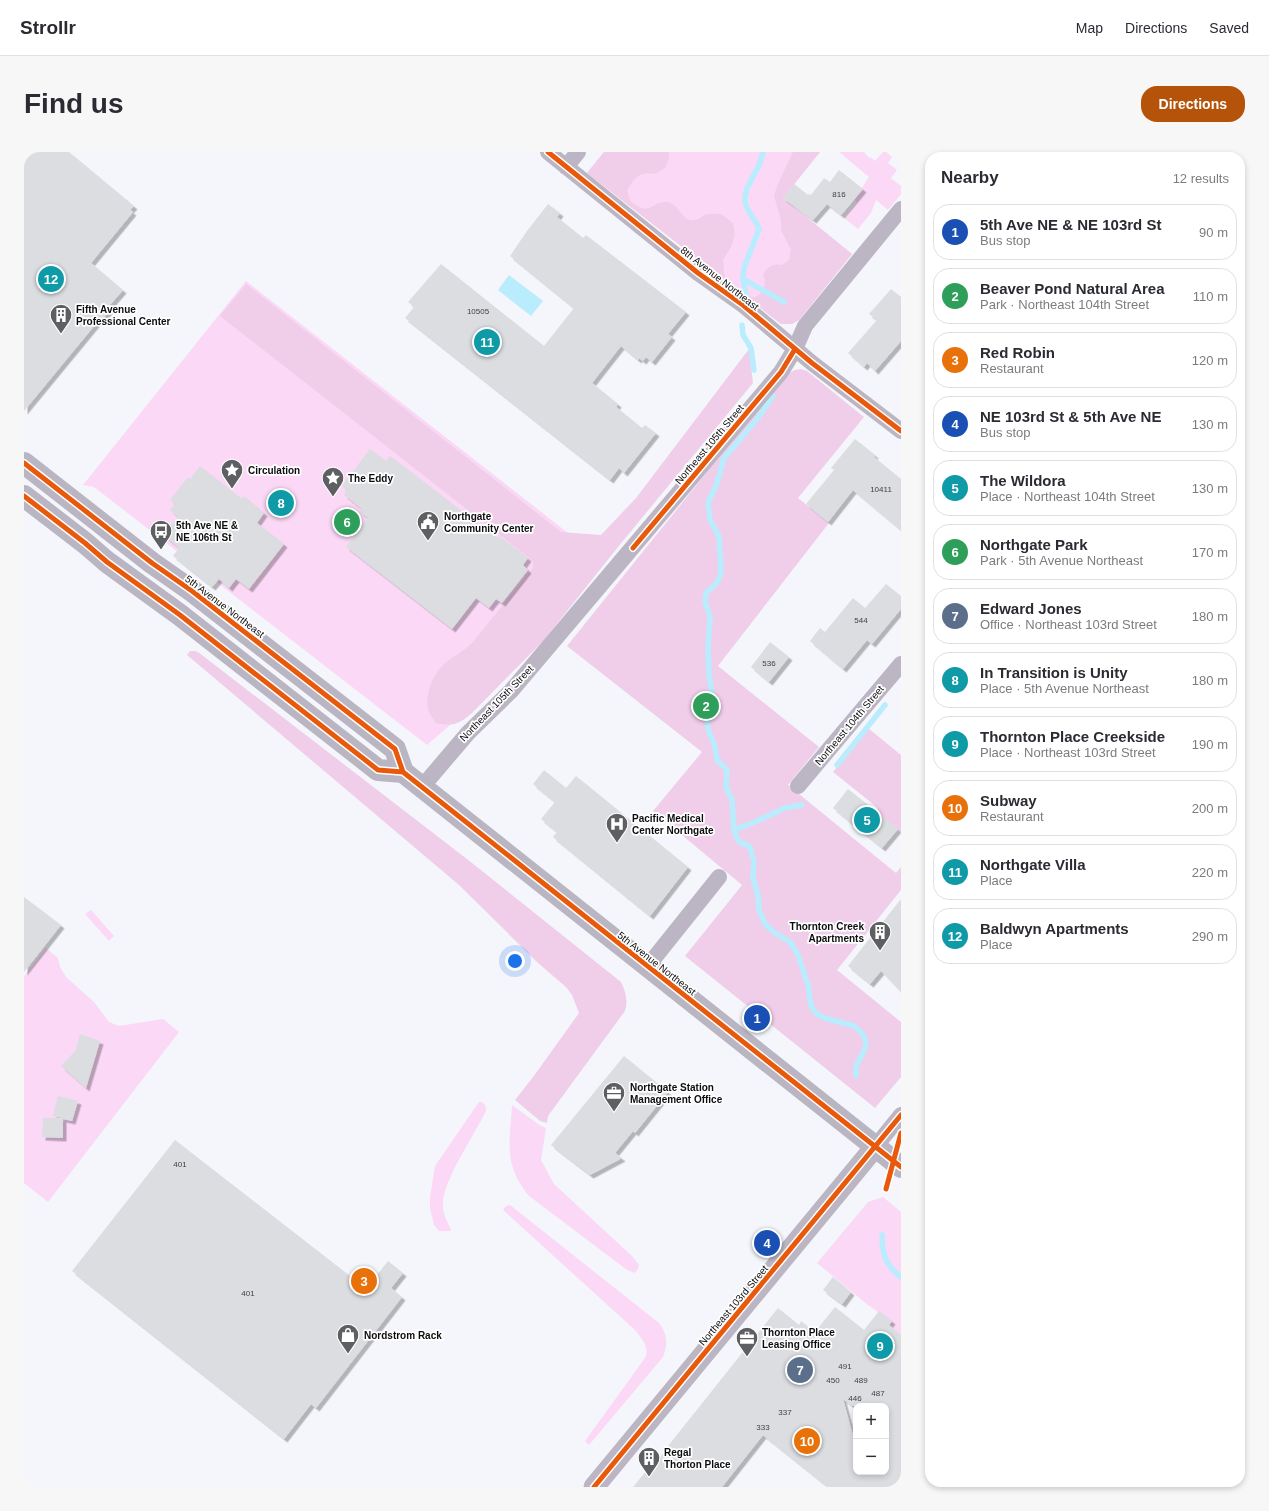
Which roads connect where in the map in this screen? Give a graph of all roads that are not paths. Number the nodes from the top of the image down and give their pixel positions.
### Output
1 (548, 152) edge
2 (578, 152) edge
3 (566, 167) junction
4 (901, 209) edge
5 (795, 349) junction
6 (901, 431) edge
7 (24, 463) edge
8 (24, 496) edge
9 (901, 664) edge
10 (403, 772) junction
11 (798, 786) dead end
12 (422, 787) junction
13 (719, 877) dead end
14 (646, 966) junction
15 (901, 1115) edge
16 (875, 1147) junction
17 (901, 1167) edge
18 (594, 1487) edge

1 - 3 street, 8th Avenue Northeast
2 - 3 street
3 - 5 street, 8th Avenue Northeast
4 - 5 street, Northeast 105th Street
5 - 6 street, 8th Avenue Northeast
5 - 12 street, Northeast 105th Street
7 - 10 main road, 5th Avenue Northeast
8 - 10 main road
9 - 11 street, Northeast 104th Street
10 - 12 main road, 5th Avenue Northeast
12 - 14 main road, 5th Avenue Northeast
13 - 14 street
14 - 16 main road, 5th Avenue Northeast
15 - 16 street, Northeast 103rd Street
16 - 17 main road, 5th Avenue Northeast
16 - 18 street, Northeast 103rd Street

